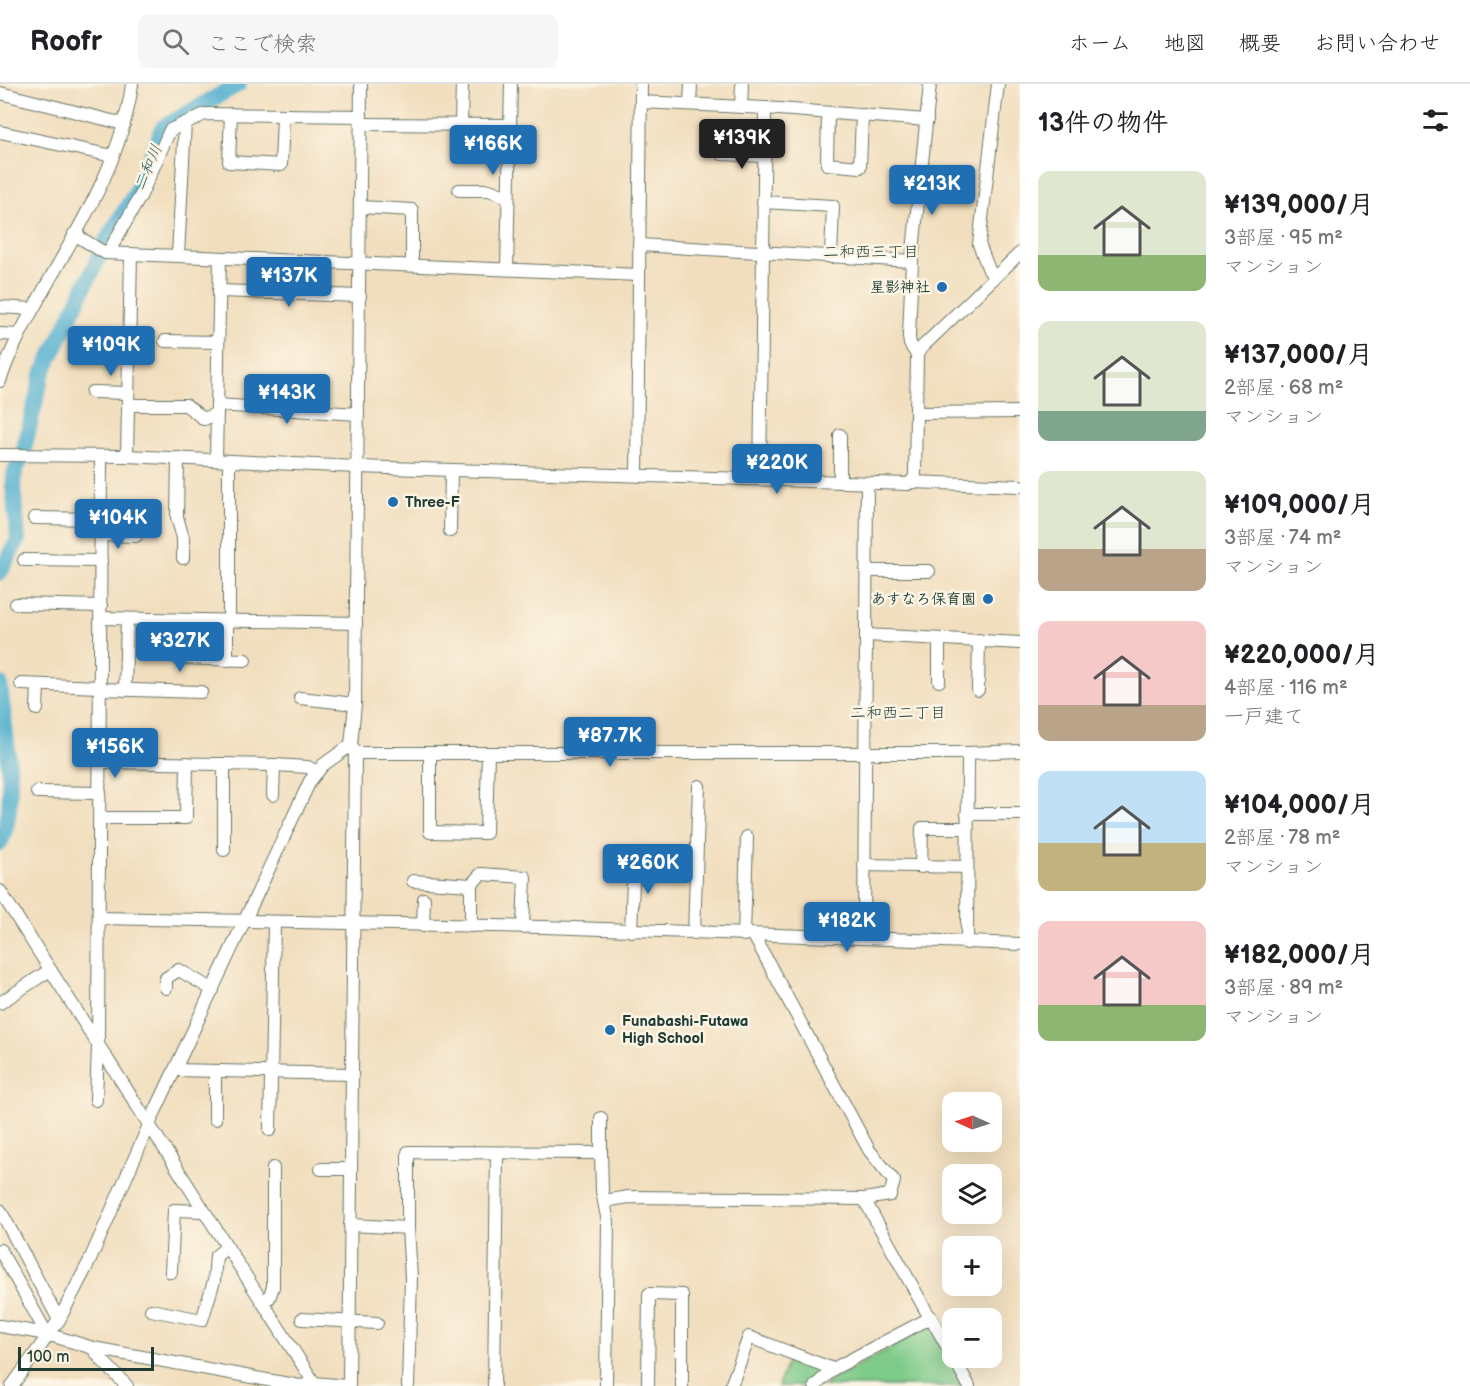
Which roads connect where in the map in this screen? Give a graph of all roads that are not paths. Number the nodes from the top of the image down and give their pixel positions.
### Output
1 (132, 84) edge
2 (361, 84) edge
3 (462, 84) edge
4 (511, 84) edge
5 (641, 84) edge
6 (690, 84) edge
7 (742, 84) edge
8 (930, 84) edge
9 (998, 84) edge
10 (0, 93) edge
11 (641, 102) junction
12 (690, 104) junction
13 (741, 107) junction
14 (765, 108) junction
15 (828, 113) junction
16 (231, 114) junction
17 (283, 116) junction
18 (862, 116) junction
19 (361, 120) junction
20 (927, 120) junction
21 (185, 123) junction
22 (124, 124) junction
23 (461, 124) junction
24 (509, 125) junction
25 (0, 132) edge
26 (722, 154) dead end
27 (112, 156) junction
28 (764, 156) junction
29 (459, 190) dead end
30 (508, 197) junction
31 (763, 202) junction
32 (360, 207) junction
33 (74, 234) junction
34 (639, 245) junction
35 (103, 251) junction
36 (763, 253) junction
37 (1020, 253) edge
38 (131, 254) junction
39 (178, 255) junction
40 (831, 257) junction
41 (220, 258) junction
42 (912, 261) junction
43 (360, 263) junction
44 (412, 265) junction
45 (507, 269) junction
46 (639, 275) junction
47 (994, 277) junction
48 (219, 291) junction
49 (360, 296) junction
50 (0, 307) edge
51 (33, 309) junction
52 (0, 334) edge
53 (19, 335) junction
54 (165, 341) dead end
55 (218, 342) junction
56 (917, 355) junction
57 (0, 381) edge
58 (92, 392) dead end
59 (128, 399) junction
60 (217, 409) junction
61 (1020, 412) edge
62 (358, 414) junction
63 (917, 414) junction
64 (840, 435) dead end
65 (0, 455) edge
66 (127, 456) junction
67 (101, 457) junction
68 (178, 458) junction
69 (216, 460) junction
70 (229, 461) junction
71 (357, 467) junction
72 (451, 470) junction
73 (637, 475) junction
74 (760, 479) junction
75 (840, 482) junction
76 (912, 482) junction
77 (867, 483) junction
78 (1020, 486) edge
79 (34, 518) dead end
80 (101, 519) junction
81 (450, 531) dead end
82 (101, 535) junction
83 (136, 536) dead end
84 (183, 558) dead end
85 (24, 560) dead end
86 (101, 561) junction
87 (866, 571) junction
88 (928, 571) dead end
89 (16, 604) dead end
90 (101, 612) junction
91 (127, 619) junction
92 (178, 620) junction
93 (228, 621) junction
94 (356, 623) junction
95 (866, 635) junction
96 (939, 639) junction
97 (979, 640) junction
98 (1020, 643) edge
99 (226, 660) junction
100 (245, 660) dead end
101 (939, 681) dead end
102 (21, 684) dead end
103 (38, 685) junction
104 (100, 688) junction
105 (125, 690) junction
106 (978, 690) dead end
107 (201, 692) dead end
108 (300, 698) dead end
109 (355, 704) junction
110 (37, 709) dead end
111 (353, 749) junction
112 (1020, 751) edge
113 (865, 752) junction
114 (430, 753) junction
115 (488, 753) junction
116 (968, 753) junction
117 (100, 762) junction
118 (187, 763) junction
119 (224, 764) junction
120 (274, 765) junction
121 (317, 772) junction
122 (699, 786) dead end
123 (37, 792) dead end
124 (100, 793) junction
125 (273, 795) dead end
126 (968, 814) junction
127 (1020, 814) edge
128 (100, 818) junction
129 (967, 828) junction
130 (747, 837) dead end
131 (224, 850) dead end
132 (634, 857) dead end
133 (864, 865) junction
134 (921, 867) junction
135 (967, 867) junction
136 (413, 881) dead end
137 (471, 885) junction
138 (0, 891) edge
139 (424, 899) dead end
140 (99, 918) junction
141 (245, 921) junction
142 (274, 922) junction
143 (354, 924) junction
144 (423, 926) junction
145 (471, 926) junction
146 (524, 927) junction
147 (631, 931) junction
148 (694, 933) junction
149 (749, 935) junction
150 (862, 938) junction
151 (967, 943) junction
152 (1020, 944) edge
153 (50, 970) junction
154 (166, 988) dead end
155 (213, 990) junction
156 (0, 1003) edge
157 (98, 1046) junction
158 (175, 1070) junction
159 (215, 1071) junction
160 (270, 1072) junction
161 (351, 1074) junction
162 (96, 1100) dead end
163 (601, 1118) dead end
164 (215, 1119) dead end
165 (149, 1126) junction
166 (270, 1130) dead end
167 (497, 1153) junction
168 (602, 1153) junction
169 (273, 1168) dead end
170 (321, 1169) dead end
171 (350, 1170) junction
172 (864, 1199) junction
173 (604, 1201) junction
174 (0, 1210) edge
175 (203, 1210) junction
176 (350, 1225) junction
177 (408, 1228) junction
178 (227, 1247) junction
179 (0, 1250) edge
180 (89, 1263) junction
181 (102, 1266) dead end
182 (171, 1272) dead end
183 (261, 1300) junction
184 (151, 1310) dead end
185 (930, 1316) junction
186 (302, 1319) dead end
187 (59, 1320) junction
188 (350, 1322) junction
189 (377, 1323) dead end
190 (0, 1326) edge
191 (47, 1334) junction
192 (942, 1337) edge
193 (93, 1348) junction
194 (959, 1368) edge
195 (833, 1369) junction
196 (315, 1384) edge
197 (12, 1386) edge
198 (127, 1386) edge
199 (348, 1386) edge
200 (408, 1386) edge
201 (494, 1386) edge
202 (606, 1386) edge
203 (648, 1386) edge
204 (682, 1386) edge
205 (731, 1386) edge
206 (816, 1386) edge
207 (969, 1386) edge

1 - 22 street
2 - 19 street
3 - 23 street
4 - 24 street
5 - 11 street
6 - 12 street
7 - 13 street
8 - 20 street
9 - 47 street
10 - 22 street
11 - 12 street
11 - 34 street
12 - 13 street
13 - 14 street
14 - 15 street
14 - 28 street
15 - 18 street
15 - 18 street
16 - 17 street
16 - 17 street
16 - 21 street
17 - 19 street
18 - 20 street
19 - 23 street
19 - 32 street
20 - 42 street
21 - 35 street
21 - 39 street
22 - 27 street
23 - 24 street
24 - 30 street
25 - 27 street
26 - 28 street
27 - 33 street
28 - 31 street
29 - 30 street
30 - 45 street
31 - 36 street
31 - 40 street
32 - 43 street
32 - 44 street
33 - 35 street
33 - 51 street
34 - 36 street
34 - 46 street
35 - 38 street
36 - 40 street
36 - 74 street
37 - 47 street
38 - 39 street
38 - 59 street
39 - 41 street
40 - 42 street
41 - 43 street
41 - 48 street
42 - 56 street
43 - 44 street
43 - 49 street
44 - 45 street
45 - 46 street
46 - 73 street
47 - 56 street
48 - 49 street
48 - 55 street
49 - 62 street
50 - 51 street
51 - 53 street
52 - 53 street
53 - 57 street
54 - 55 street
55 - 60 street
56 - 63 street
58 - 59 street
59 - 60 street
59 - 66 street
60 - 62 street
60 - 69 street
61 - 63 street
62 - 71 street
63 - 76 street
64 - 75 street
65 - 67 street
66 - 67 street
66 - 68 street
67 - 80 street
68 - 69 street
68 - 84 street
69 - 70 street
70 - 71 street
70 - 93 street
71 - 72 street
71 - 94 street
72 - 73 street
72 - 81 street
73 - 74 street
74 - 75 street
75 - 77 street
76 - 77 street
76 - 78 street
77 - 87 street
79 - 80 street
80 - 82 street
82 - 83 street
82 - 86 street
85 - 86 street
86 - 90 street
87 - 88 street
87 - 95 street
89 - 90 street
90 - 91 street
90 - 104 street
91 - 92 street
91 - 105 street
92 - 93 street
92 - 99 street
93 - 94 street
93 - 99 street
94 - 109 street
95 - 96 street
95 - 113 street
96 - 97 street
96 - 101 street
97 - 98 street
97 - 106 street
99 - 100 street
102 - 103 street
103 - 104 street
103 - 110 street
104 - 105 street
104 - 117 street
105 - 107 street
108 - 109 street
109 - 111 street
111 - 114 street
111 - 121 street
111 - 143 street
112 - 116 street
113 - 115 street
113 - 116 street
113 - 133 street
114 - 115 street
114 - 115 street
116 - 126 street
117 - 118 street
117 - 124 street
118 - 119 street
118 - 128 street
119 - 120 street
119 - 131 street
120 - 121 street
120 - 125 street
121 - 141 street
122 - 148 street
123 - 124 street
124 - 128 street
126 - 127 street
126 - 129 street
128 - 140 street
129 - 134 street
129 - 135 street
130 - 149 street
132 - 147 street
133 - 134 street
133 - 150 street
134 - 135 street
135 - 151 street
136 - 137 street
137 - 145 street
137 - 146 street
138 - 153 street
139 - 144 street
140 - 141 street
140 - 157 street
141 - 142 street
141 - 155 street
142 - 143 street
142 - 160 street
143 - 144 street
143 - 161 street
144 - 145 street
145 - 146 street
146 - 147 street
147 - 148 street
148 - 149 street
149 - 150 street
149 - 172 street
150 - 151 street
151 - 152 street
153 - 156 street
153 - 157 street
154 - 155 street
155 - 158 street
157 - 162 street
157 - 165 street
158 - 159 street
158 - 165 street
159 - 160 street
159 - 164 street
160 - 161 street
160 - 166 street
161 - 171 street
163 - 168 street
165 - 175 street
165 - 180 street
167 - 168 street
167 - 177 street
167 - 201 street
168 - 173 street
169 - 183 street
170 - 171 street
171 - 176 street
172 - 173 street
172 - 185 street
173 - 202 street
174 - 187 street
175 - 178 street
175 - 182 street
176 - 177 street
176 - 188 street
177 - 200 street
178 - 183 street
178 - 184 street
179 - 191 street
180 - 181 street
180 - 187 street
183 - 196 street
185 - 192 street
185 - 195 street
186 - 188 street
187 - 191 street
188 - 189 street
188 - 199 street
190 - 191 street
191 - 193 street
191 - 197 street
193 - 196 street
193 - 198 street
194 - 207 street
195 - 205 street
195 - 206 street
196 - 199 street
203 - 204 street

